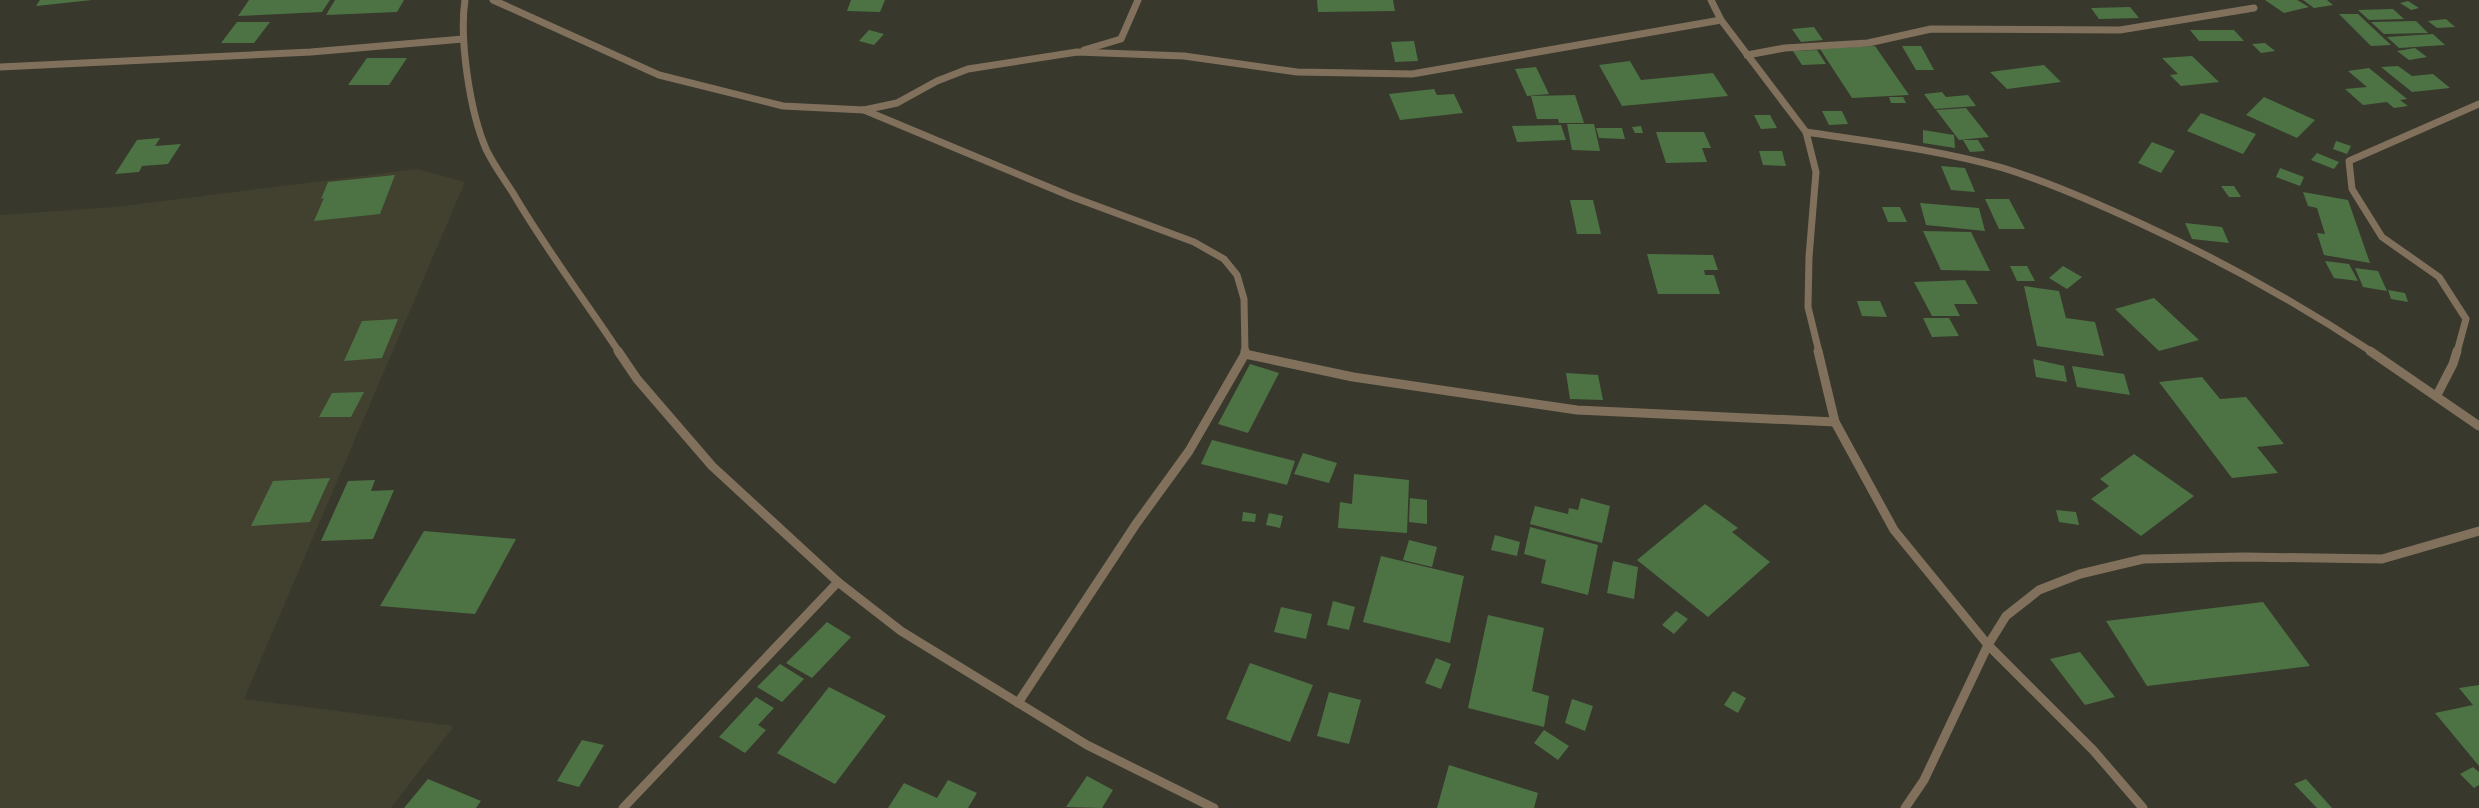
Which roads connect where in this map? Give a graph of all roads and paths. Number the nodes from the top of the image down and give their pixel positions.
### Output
1 (465, 0) edge
2 (493, 0) edge
3 (1138, 0) edge
4 (1711, 0) edge
5 (2254, 8) dead end
6 (1721, 20) junction
7 (463, 39) junction
8 (1077, 52) junction
9 (1747, 55) junction
10 (0, 67) edge
11 (2479, 104) edge
12 (864, 110) junction
13 (1806, 132) junction
14 (1245, 354) junction
15 (2437, 395) junction
16 (1835, 422) junction
17 (2479, 426) edge
18 (2479, 531) edge
19 (838, 582) junction
20 (1988, 644) junction
21 (1018, 703) junction
22 (623, 808) edge
23 (1214, 808) edge
24 (1906, 808) edge
25 (2143, 808) edge

1 - 7 street
2 - 12 street
3 - 8 street
4 - 6 street
5 - 9 street
6 - 8 street
6 - 9 street
7 - 10 street
7 - 19 street
8 - 12 street
9 - 13 street
11 - 15 street
12 - 14 street
13 - 15 street
13 - 16 street
14 - 16 street
14 - 21 street
15 - 17 street
16 - 20 street
18 - 20 street
19 - 21 street
19 - 22 street
20 - 24 street
20 - 25 street
21 - 23 street

